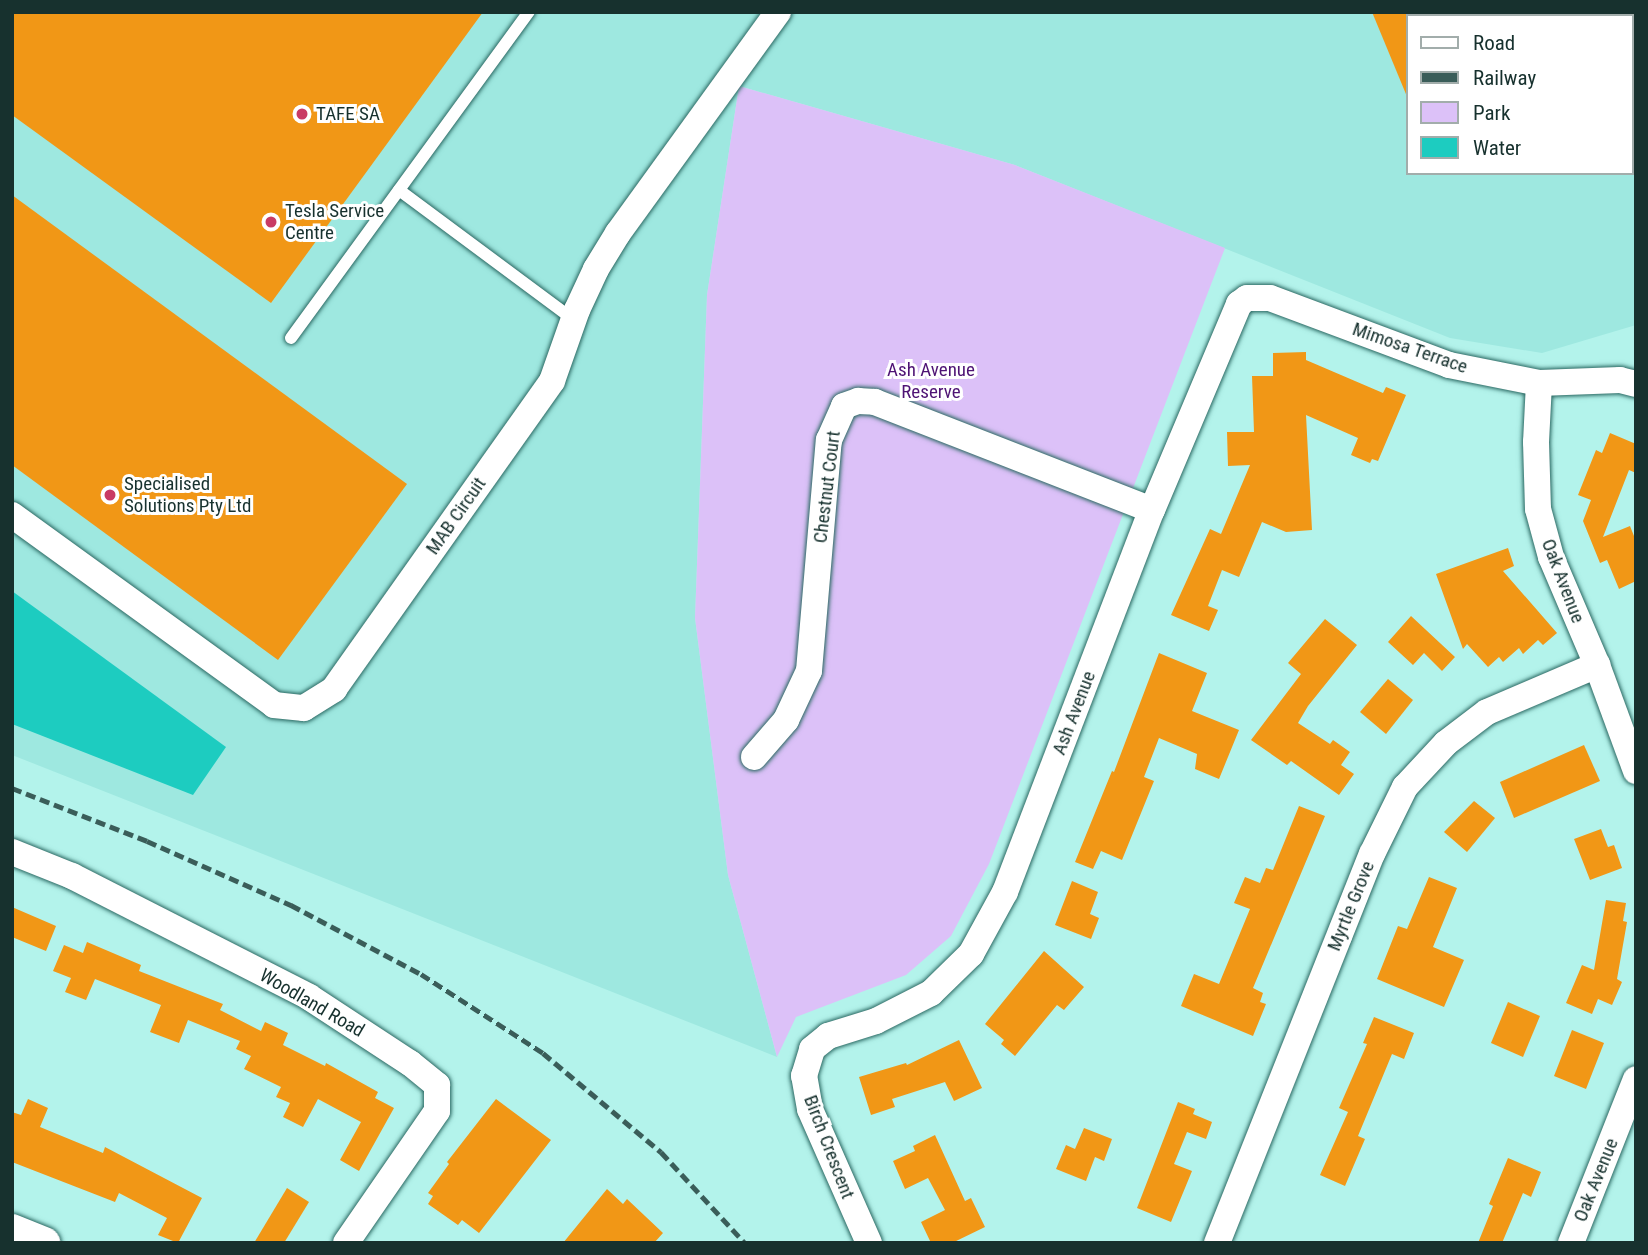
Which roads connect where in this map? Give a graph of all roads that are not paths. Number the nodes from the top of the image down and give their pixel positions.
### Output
1 (529, 12) edge
2 (778, 12) edge
3 (399, 190) junction
4 (1247, 298) joint
5 (574, 320) junction
6 (291, 338) dead end
7 (1630, 379) edge
8 (1539, 383) junction
9 (1152, 510) junction
10 (12, 515) edge
11 (1597, 665) junction
12 (754, 757) dead end
13 (1636, 771) edge
14 (12, 852) edge
15 (812, 1049) joint
16 (1636, 1079) edge
17 (12, 1230) edge
18 (44, 1243) edge
19 (346, 1243) edge
20 (869, 1243) edge
21 (1217, 1243) edge
22 (1571, 1243) edge

1 - 3 lane
2 - 5 street, MAB Circuit
3 - 5 lane
3 - 6 lane
4 - 8 street, Mimosa Terrace
4 - 9 street, Ash Avenue
5 - 10 street, MAB Circuit
7 - 8 street, Mimosa Terrace
8 - 11 street, Oak Avenue
9 - 12 street, Chestnut Court
9 - 15 street, Ash Avenue
11 - 13 street, Oak Avenue
11 - 21 street, Myrtle Grove
14 - 19 street, Woodland Road
15 - 20 street, Birch Crescent
16 - 22 street, Oak Avenue
17 - 18 street

